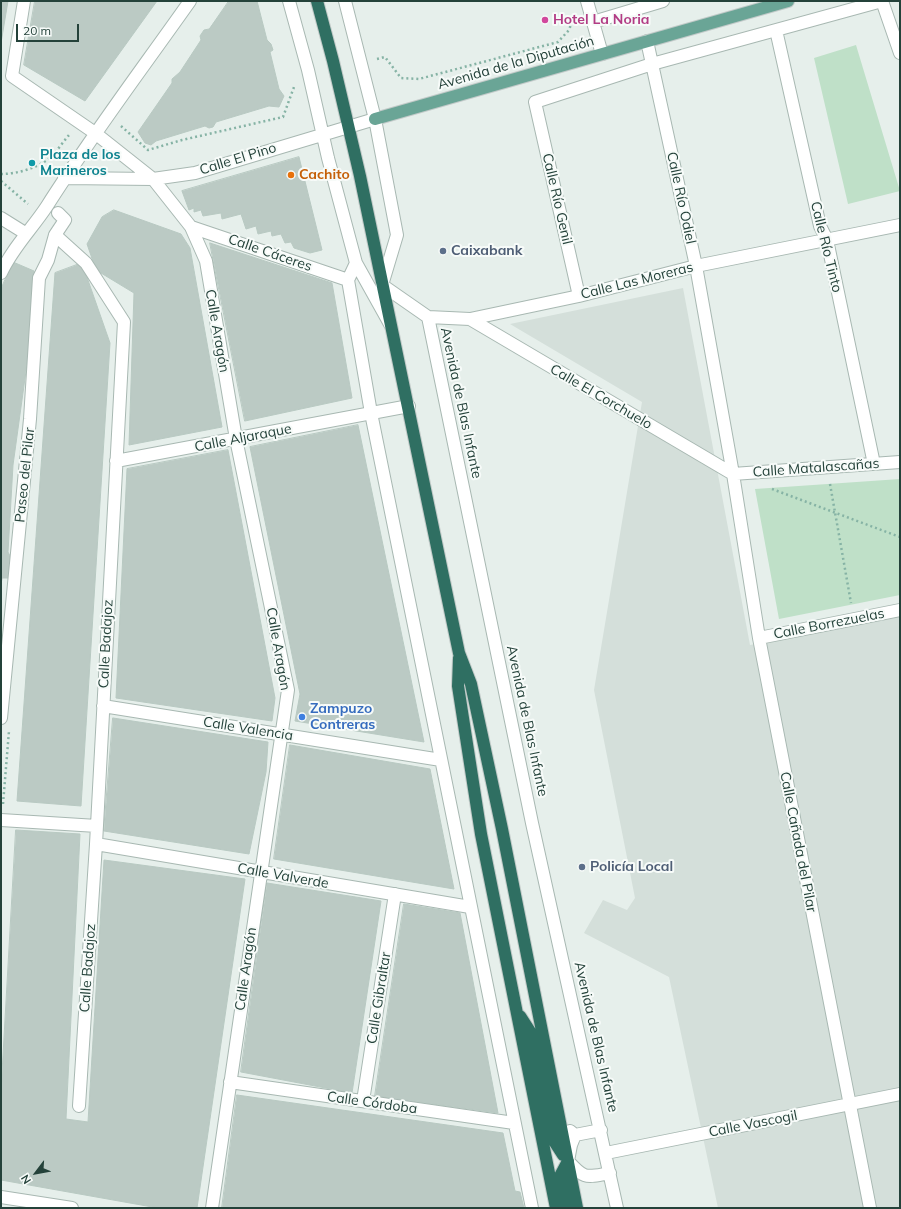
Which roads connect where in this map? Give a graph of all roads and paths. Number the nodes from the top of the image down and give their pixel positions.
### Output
1 (24, 1) edge
2 (190, 1) edge
3 (289, 1) edge
4 (316, 1) edge
5 (345, 1) edge
6 (588, 1) edge
7 (663, 1) edge
8 (788, 1) edge
9 (882, 1) edge
10 (593, 22) junction
11 (776, 30) junction
12 (646, 41) junction
13 (900, 53) edge
14 (602, 54) junction
15 (652, 64) junction
16 (375, 119) junction
17 (348, 127) junction
18 (95, 133) junction
19 (322, 134) junction
20 (64, 178) junction
21 (153, 179) junction
22 (1, 181) edge
23 (31, 207) dead end
24 (58, 213) dead end
25 (1, 218) edge
26 (900, 226) edge
27 (191, 227) junction
28 (25, 233) junction
29 (55, 235) junction
30 (827, 240) junction
31 (4, 261) edge
32 (356, 264) junction
33 (696, 266) junction
34 (1, 273) edge
35 (348, 280) junction
36 (382, 285) junction
37 (579, 296) junction
38 (428, 317) junction
39 (470, 319) junction
40 (390, 325) junction
41 (409, 406) junction
42 (371, 414) junction
43 (236, 439) junction
44 (116, 461) junction
45 (900, 462) edge
46 (874, 464) junction
47 (733, 474) junction
48 (830, 480) dead end
49 (771, 488) dead end
50 (835, 513) junction
51 (900, 538) edge
52 (852, 607) dead end
53 (900, 610) edge
54 (759, 638) junction
55 (459, 653) junction
56 (103, 706) junction
57 (1, 718) edge
58 (282, 734) junction
59 (441, 760) junction
60 (1, 820) edge
61 (97, 826) junction
62 (96, 844) junction
63 (260, 872) junction
64 (395, 894) junction
65 (470, 907) junction
66 (516, 1010) junction
67 (230, 1082) junction
68 (900, 1094) edge
69 (363, 1101) junction
70 (849, 1104) junction
71 (79, 1106) dead end
72 (560, 1122) junction
73 (514, 1123) junction
74 (601, 1130) junction
75 (575, 1135) junction
76 (606, 1153) junction
77 (568, 1161) junction
78 (610, 1173) junction
79 (587, 1177) junction
80 (1, 1197) edge
81 (575, 1202) edge
82 (72, 1208) edge
83 (212, 1208) edge
84 (532, 1208) edge
85 (556, 1208) edge
86 (566, 1208) edge
87 (617, 1208) edge
88 (870, 1208) edge

1 - 18 street
2 - 18 street
3 - 19 street
4 - 17 highway
5 - 16 street
6 - 10 street
7 - 10 street, Avenida de la Diputación
8 - 12 main road, Avenida de la Diputación
9 - 11 street
9 - 13 street
10 - 14 street
11 - 15 street
11 - 30 street, Calle Río Tinto
12 - 14 main road, Avenida de la Diputación
12 - 15 street, Calle Río Odiel
14 - 16 main road, Avenida de la Diputación
15 - 33 street, Calle Río Odiel
15 - 37 street, Calle Río Genil
16 - 17 street, Avenida de la Diputación
16 - 36 street
17 - 19 street, Avenida de la Diputación
17 - 36 highway
18 - 20 street
18 - 21 street, Calle Aragón
19 - 21 street, Calle El Pino
19 - 32 street
20 - 21 street
20 - 28 street
21 - 27 street, Calle Aragón
22 - 23 path
24 - 29 street
25 - 28 street
26 - 30 street, Calle Las Moreras
27 - 35 street, Calle Cáceres
27 - 43 street, Calle Aragón
28 - 31 street
29 - 44 street, Calle Badajoz
29 - 57 street, Paseo del Pilar
30 - 33 street, Calle Las Moreras
30 - 46 street, Calle Río Tinto
31 - 34 street
32 - 35 street
32 - 40 street
33 - 37 street, Calle Las Moreras
33 - 47 street, Calle Río Odiel
35 - 42 street
36 - 38 street
36 - 40 highway
37 - 39 street, Calle Las Moreras
38 - 39 street, Calle Las Moreras
38 - 74 street, Avenida de Blas Infante
39 - 47 street, Calle El Corchuelo
40 - 41 highway
41 - 42 street
41 - 55 highway
42 - 43 street, Calle Aljaraque
42 - 59 street
43 - 44 street, Calle Aljaraque
43 - 58 street, Calle Aragón
44 - 56 street, Calle Badajoz
45 - 46 street, Calle Matalascañas
46 - 47 street, Calle Matalascañas
47 - 54 street, Calle Cañada del Pilar
48 - 50 path
49 - 50 path
50 - 51 path
50 - 52 path
53 - 54 street, Calle Borrezuelas
54 - 70 street, Calle Cañada del Pilar
55 - 66 highway
55 - 72 highway
56 - 58 street, Calle Valencia
56 - 61 street, Calle Badajoz
58 - 59 street, Calle Valencia
58 - 63 street, Calle Aragón
59 - 65 street
60 - 61 street
61 - 62 street, Calle Badajoz
62 - 63 street, Calle Valverde
62 - 71 street, Calle Badajoz
63 - 64 street, Calle Valverde
63 - 67 street, Calle Aragón
64 - 65 street, Calle Valverde
64 - 69 street, Calle Gibraltar
65 - 73 street
66 - 77 highway
66 - 85 highway
67 - 69 street, Calle Córdoba
67 - 83 street, Calle Aragón
68 - 70 street, Calle Vascogil
69 - 73 street, Calle Córdoba
70 - 76 street, Calle Vascogil
70 - 88 street, Calle Cañada del Pilar
72 - 75 street
72 - 77 highway
73 - 84 street
74 - 75 street, Avenida de Blas Infante
74 - 76 street, Avenida de Blas Infante
75 - 77 street
76 - 78 street, Avenida de Blas Infante
77 - 79 street
77 - 81 highway
77 - 86 highway
78 - 79 street
78 - 87 street, Avenida de Blas Infante
79 - 81 street
80 - 82 street

